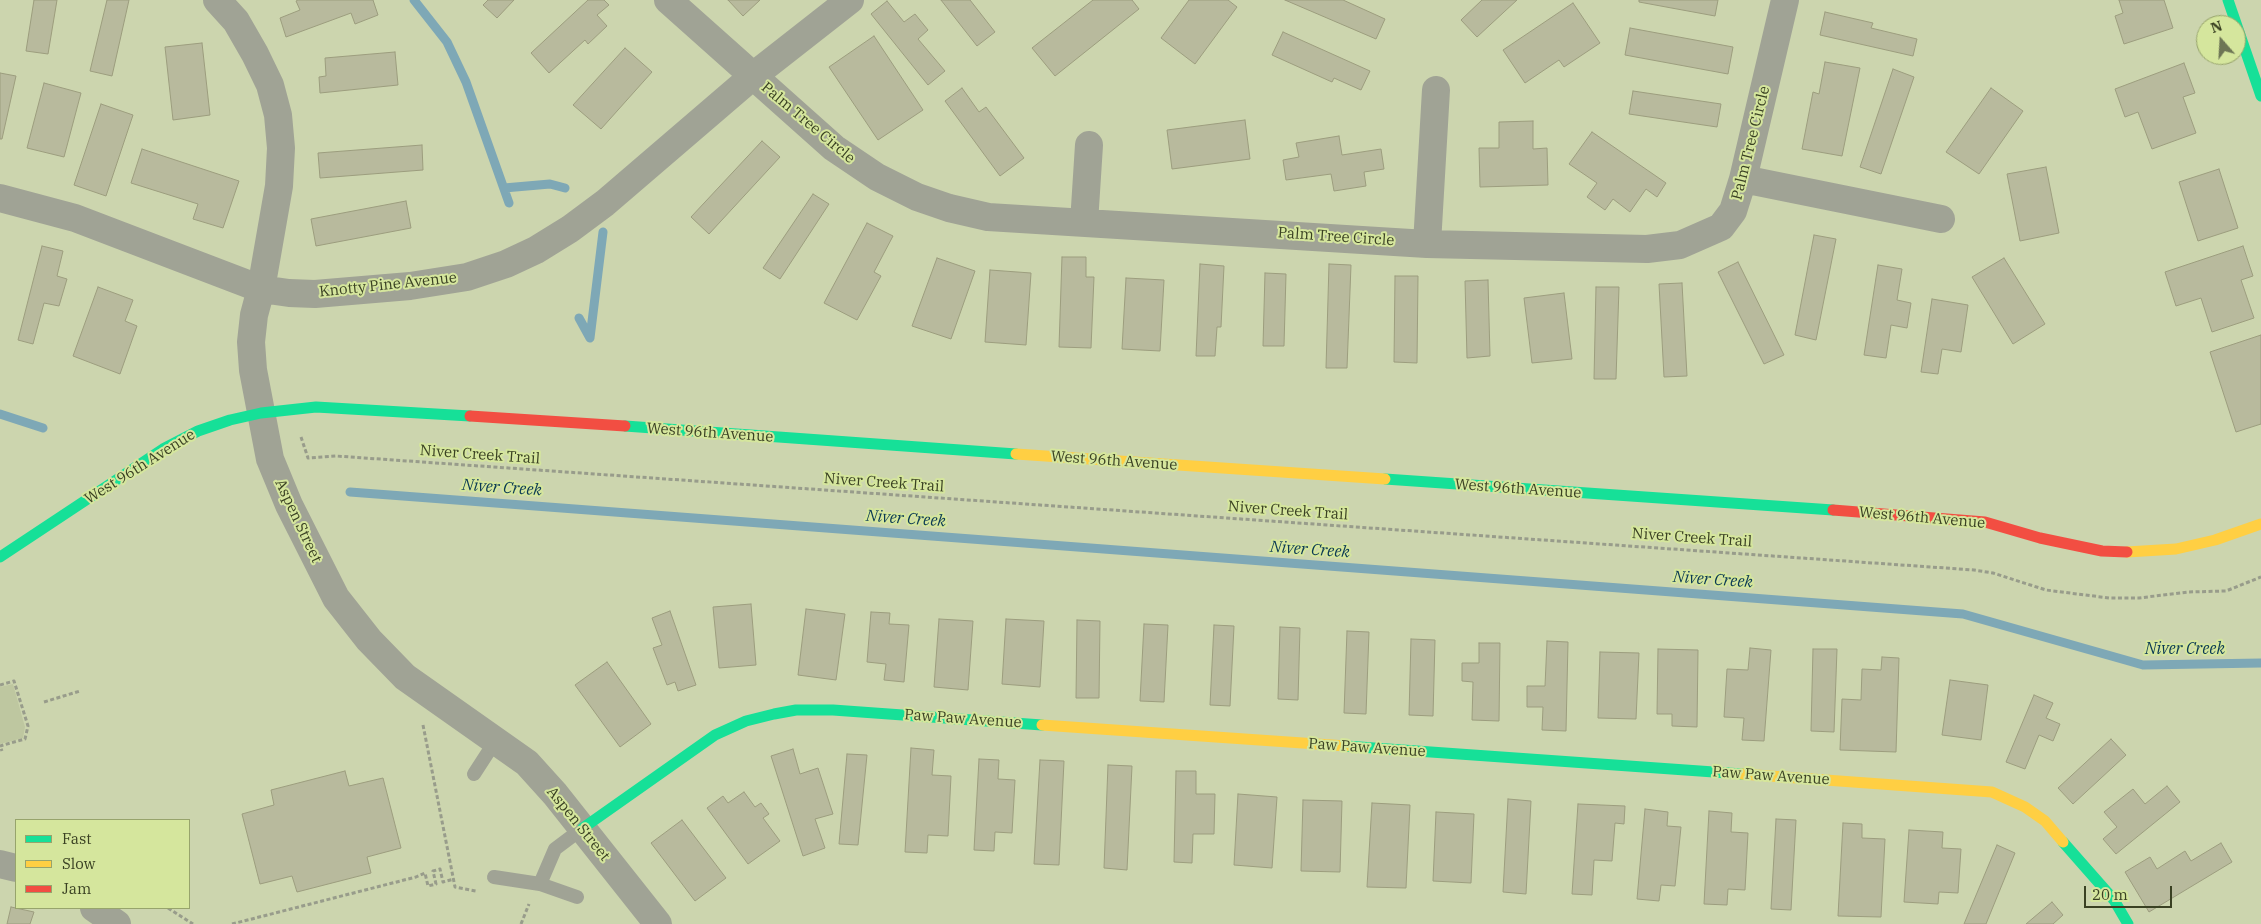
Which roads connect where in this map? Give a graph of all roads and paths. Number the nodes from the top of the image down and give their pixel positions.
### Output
1 (217, 0) edge
2 (668, 0) edge
3 (850, 0) edge
4 (1785, 0) edge
5 (2228, 0) edge
6 (753, 76) junction
7 (1436, 90) dead end
8 (2261, 96) edge
9 (1089, 145) dead end
10 (1743, 179) junction
11 (0, 198) edge
12 (1940, 219) dead end
13 (1084, 223) junction
14 (1428, 244) junction
15 (261, 288) junction
16 (261, 413) junction
17 (308, 458) dead end
18 (2261, 524) edge
19 (0, 557) edge
20 (2261, 577) edge
21 (0, 685) edge
22 (80, 691) dead end
23 (44, 702) dead end
24 (423, 722) dead end
25 (496, 740) junction
26 (2, 751) dead end
27 (474, 774) dead end
28 (583, 828) junction
29 (0, 864) edge
30 (15, 868) edge
31 (494, 877) dead end
32 (454, 879) junction
33 (540, 884) junction
34 (484, 892) dead end
35 (577, 897) dead end
36 (521, 899) dead end
37 (95, 909) edge
38 (170, 909) edge
39 (253, 919) junction
40 (656, 923) edge
41 (117, 924) edge
42 (193, 924) edge
43 (232, 924) edge
44 (254, 924) edge
45 (521, 924) edge
46 (2128, 924) edge

1 - 15 street, Aspen Street
2 - 6 street, Palm Tree Circle
3 - 6 street, Knotty Pine Avenue
4 - 10 street, Palm Tree Circle
5 - 8 street
6 - 13 street, Palm Tree Circle
6 - 15 street, Knotty Pine Avenue
7 - 14 street
9 - 13 street
10 - 12 street
10 - 14 street, Palm Tree Circle
11 - 15 street, Knotty Pine Avenue
13 - 14 street, Palm Tree Circle
15 - 16 street, Aspen Street
16 - 18 street, West 96th Avenue
16 - 19 street, West 96th Avenue
16 - 25 street, Aspen Street
17 - 20 path, Niver Creek Trail
21 - 26 path
22 - 23 path
24 - 32 path
25 - 27 lane
25 - 28 street, Aspen Street
28 - 33 lane
28 - 40 street, Aspen Street
28 - 46 street, Paw Paw Avenue
29 - 30 street
31 - 33 lane
32 - 34 path
32 - 39 path
33 - 35 lane
36 - 45 path
37 - 41 street
38 - 42 path
39 - 43 path
39 - 44 path

